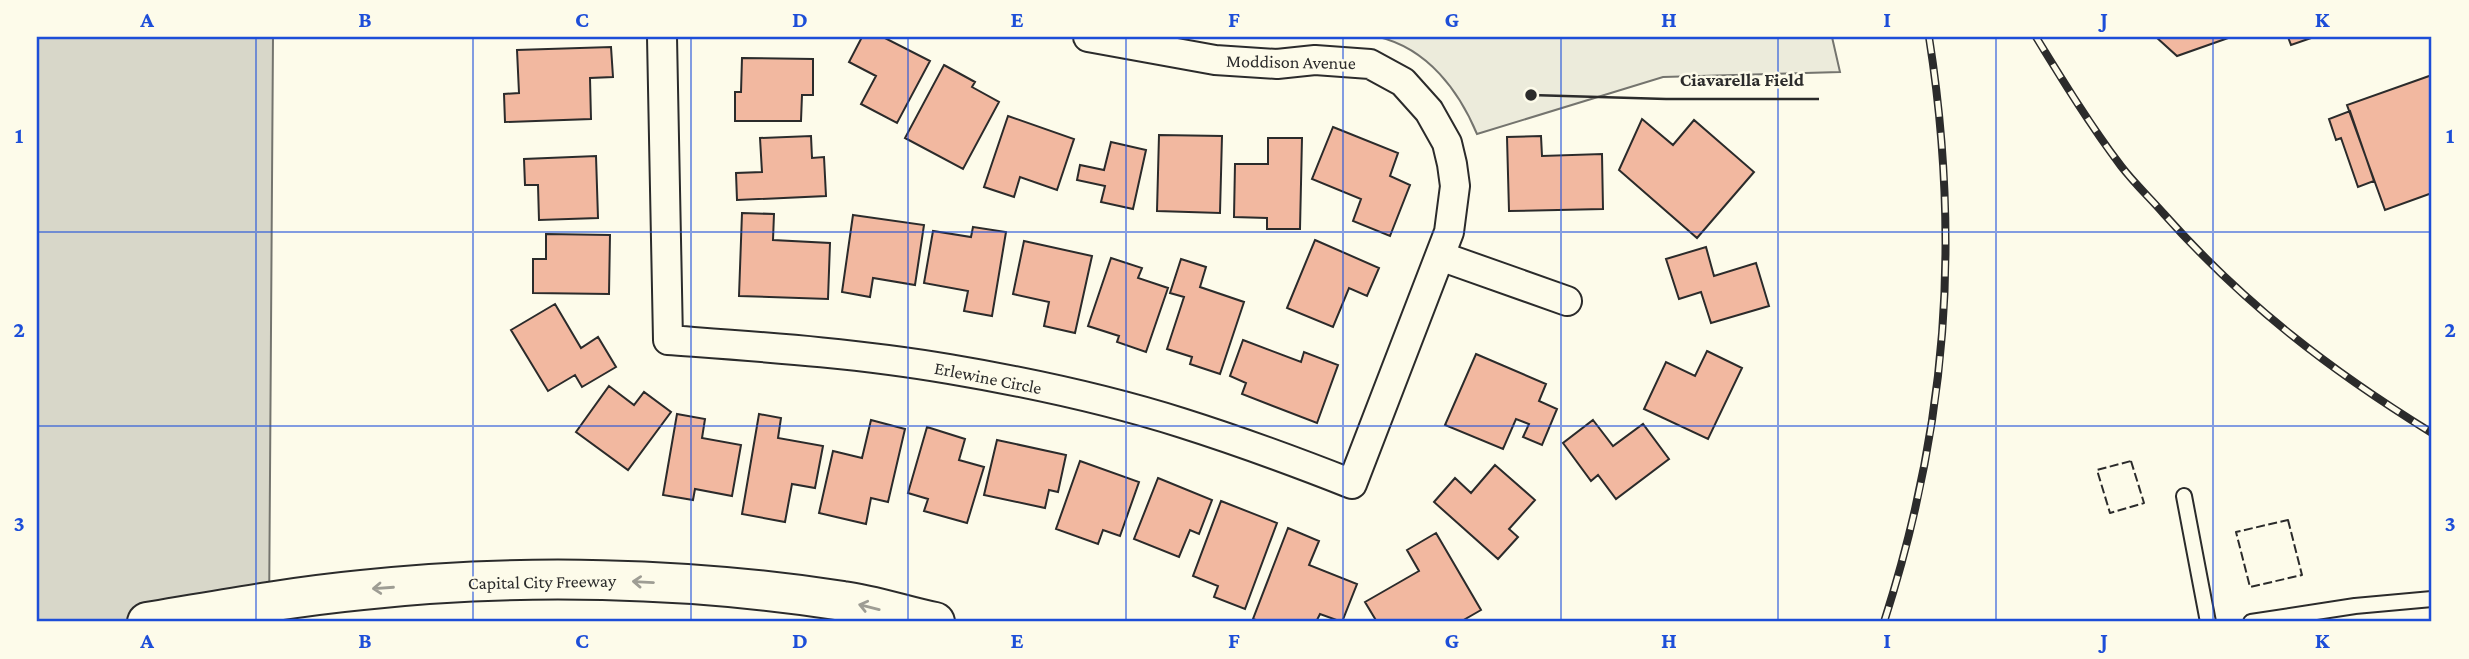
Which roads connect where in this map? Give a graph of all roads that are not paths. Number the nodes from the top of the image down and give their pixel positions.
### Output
1 (662, 37) edge
2 (1088, 37) edge
3 (1370, 64) joint
4 (1440, 256) junction
5 (1567, 301) dead end
6 (2184, 496) dead end
7 (2432, 600) edge
8 (147, 622) edge
9 (935, 622) edge
10 (2208, 622) edge
11 (2250, 622) edge

1 - 4 street, Erlewine Circle
2 - 3 street, Moddison Avenue
3 - 4 street, Erlewine Circle
4 - 5 street
6 - 10 lane
7 - 11 lane
9 -> 8 highway, Capital City Freeway

